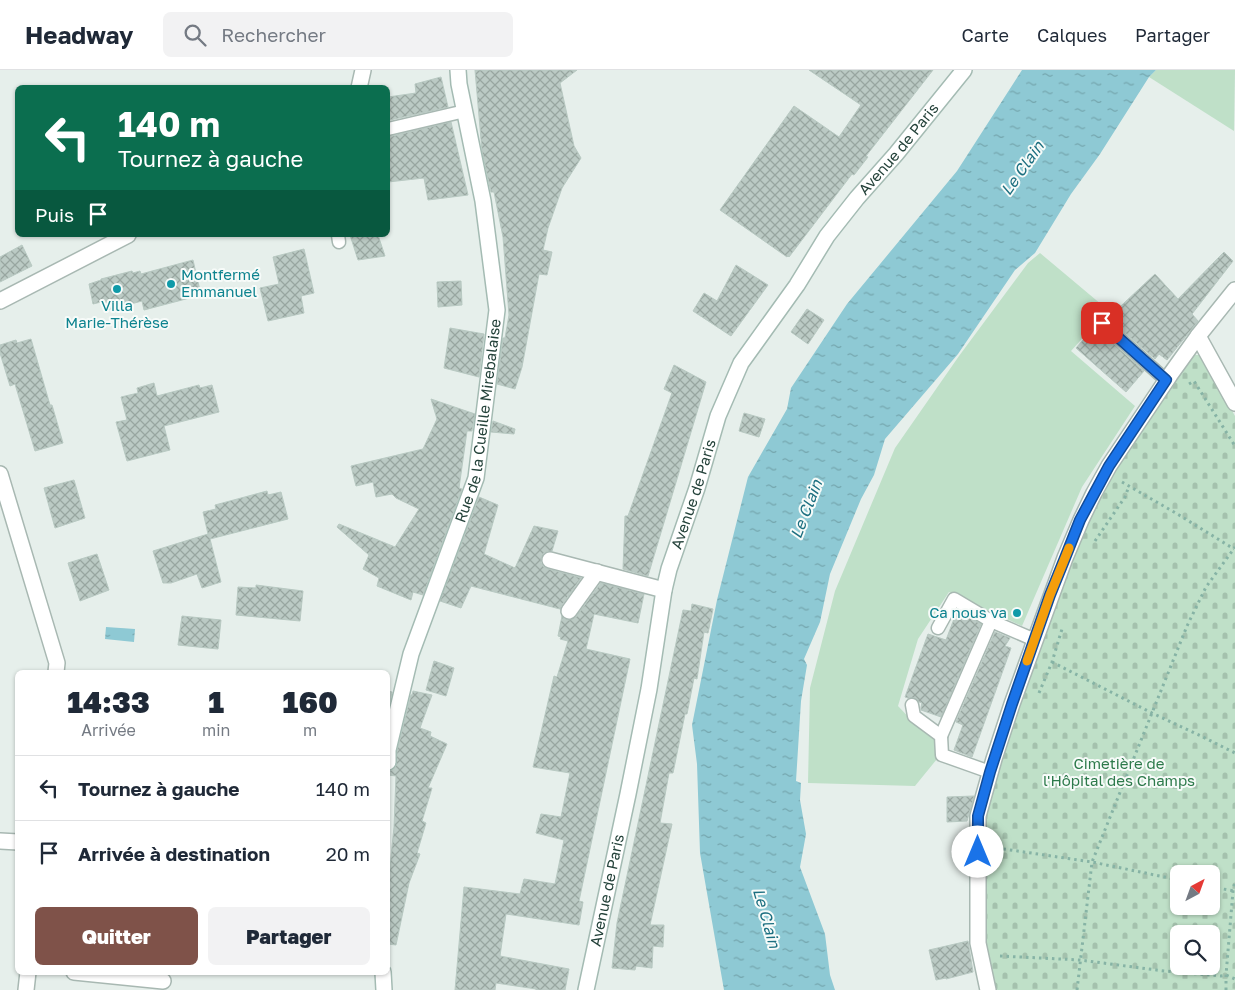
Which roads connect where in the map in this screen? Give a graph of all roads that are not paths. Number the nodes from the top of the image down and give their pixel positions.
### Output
1 (363, 70) edge
2 (458, 70) edge
3 (964, 70) edge
4 (360, 85) edge
5 (465, 111) junction
6 (390, 129) edge
7 (124, 237) edge
8 (1235, 290) edge
9 (0, 301) edge
10 (1102, 323) dead end
11 (1198, 336) junction
12 (1166, 380) junction
13 (1235, 403) edge
14 (0, 474) edge
15 (5, 510) edge
16 (550, 560) dead end
17 (597, 572) junction
18 (664, 590) junction
19 (569, 611) dead end
20 (991, 621) junction
21 (938, 628) dead end
22 (1035, 640) junction
23 (56, 670) edge
24 (912, 705) dead end
25 (941, 736) junction
26 (390, 742) edge
27 (990, 772) junction
28 (0, 841) edge
29 (15, 842) edge
30 (28, 975) edge
31 (119, 975) edge
32 (383, 975) edge
33 (134, 976) edge
34 (163, 982) dead end
35 (26, 990) edge
36 (384, 990) edge
37 (586, 990) edge
38 (988, 990) edge

1 - 4 street
2 - 5 street, Rue de la Cueille Mirebalaise
3 - 18 street, Avenue de Paris
5 - 6 lane
5 - 26 street, Rue de la Cueille Mirebalaise
7 - 9 street
8 - 11 street
10 - 12 lane
11 - 12 street
11 - 13 street
12 - 22 street
14 - 15 street
15 - 23 street
16 - 17 street
17 - 18 street
17 - 19 street
18 - 37 street, Avenue de Paris
20 - 21 lane
20 - 22 lane
20 - 25 lane
22 - 27 street
24 - 25 lane
25 - 27 lane
27 - 38 street
28 - 29 street
30 - 35 street
31 - 33 street
32 - 36 street
33 - 34 street

